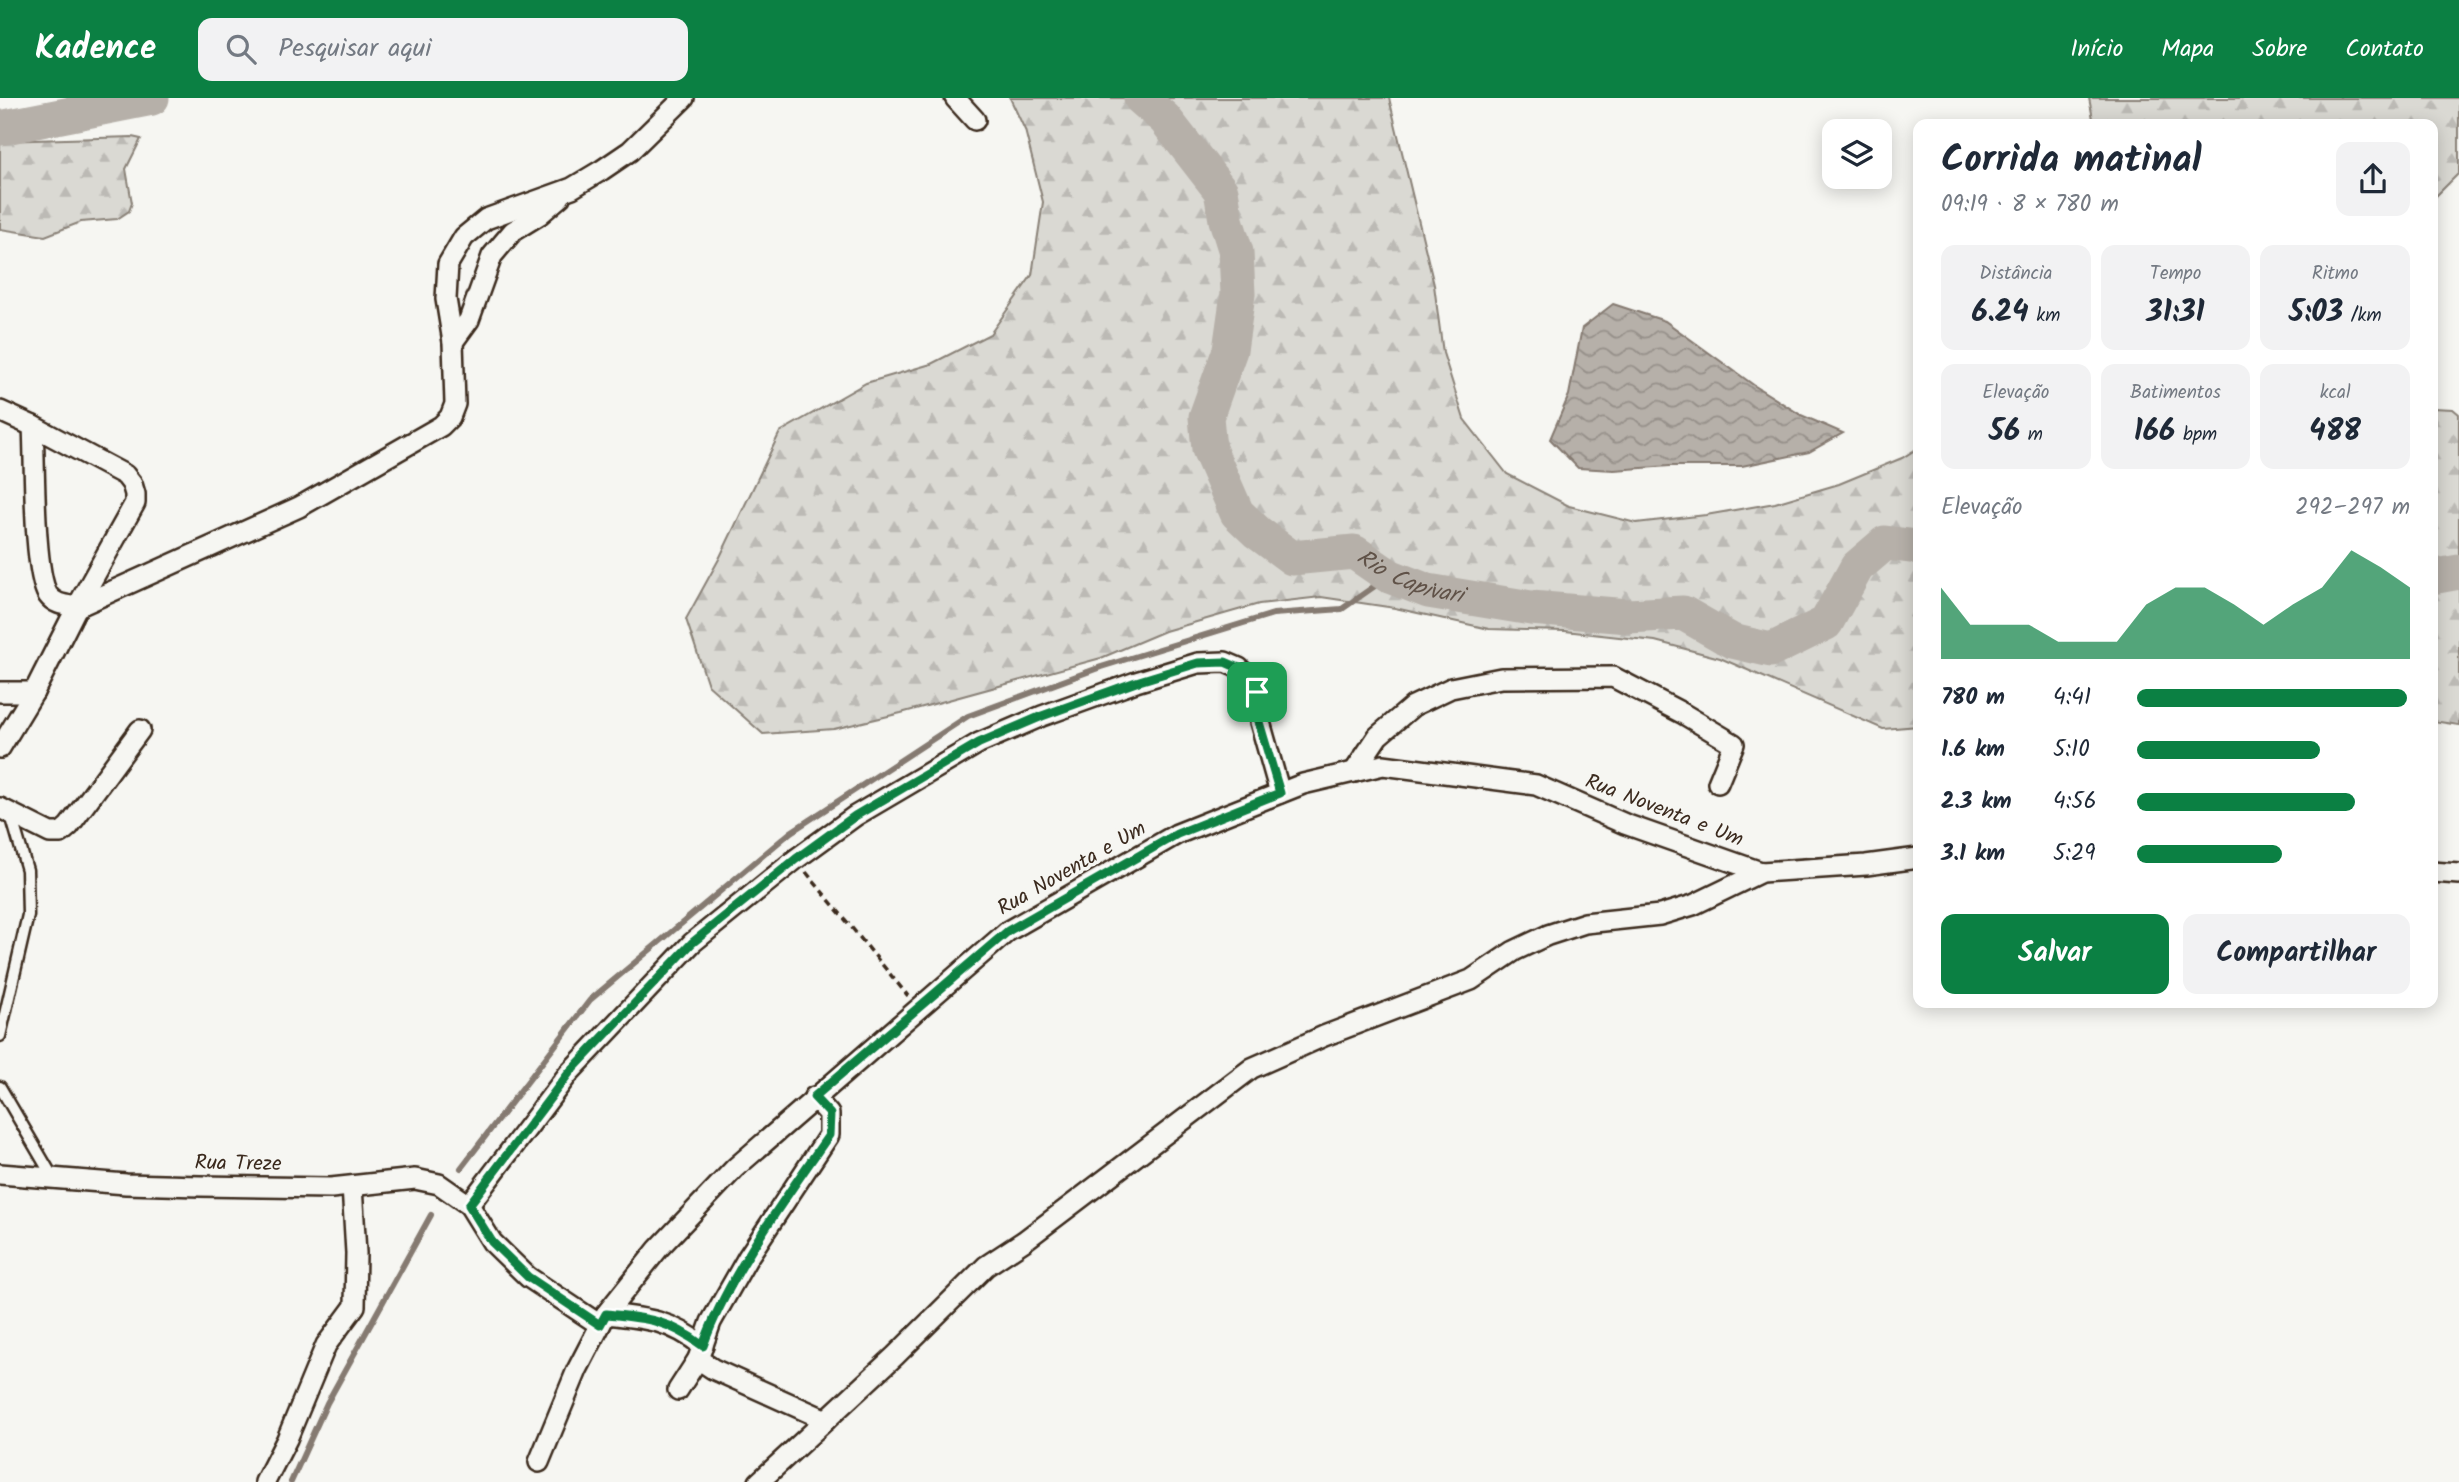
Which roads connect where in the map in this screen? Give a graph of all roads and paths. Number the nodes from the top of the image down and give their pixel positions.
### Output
1 (684, 98) edge
2 (955, 98) edge
3 (975, 120) dead end
4 (572, 188) junction
5 (453, 342) junction
6 (0, 411) edge
7 (33, 426) junction
8 (77, 607) junction
9 (0, 692) edge
10 (34, 692) junction
11 (140, 730) dead end
12 (0, 748) edge
13 (1354, 772) junction
14 (1718, 783) dead end
15 (1280, 793) junction
16 (6, 811) edge
17 (796, 859) junction
18 (1913, 859) edge
19 (1761, 872) junction
20 (2438, 872) edge
21 (2459, 874) edge
22 (917, 1007) junction
23 (0, 1036) edge
24 (0, 1087) edge
25 (814, 1097) junction
26 (0, 1174) edge
27 (52, 1176) junction
28 (352, 1186) junction
29 (469, 1205) junction
30 (603, 1319) junction
31 (700, 1353) junction
32 (678, 1390) dead end
33 (826, 1420) junction
34 (539, 1462) dead end
35 (265, 1482) edge
36 (759, 1482) edge

1 - 4 street
2 - 3 street
4 - 5 street
4 - 5 street
5 - 8 street
6 - 7 street
7 - 8 street
7 - 8 street
8 - 10 street
9 - 10 street
10 - 12 street
11 - 16 street
13 - 14 street
13 - 15 street, Rua Noventa e Um
13 - 19 street, Rua Noventa e Um
15 - 17 street
15 - 22 street, Rua Noventa e Um
16 - 23 lane
17 - 22 path
17 - 29 street
18 - 19 street
19 - 33 street
20 - 21 street
22 - 25 street, Rua Noventa e Um
24 - 27 lane
25 - 30 street, Rua Noventa e Um
25 - 31 street
26 - 27 street, Rua Treze
27 - 28 street, Rua Treze
28 - 29 street, Rua Treze
28 - 35 street
29 - 30 street
30 - 31 street
30 - 34 street, Rua Noventa e Um
31 - 32 street
31 - 33 street
33 - 36 street

